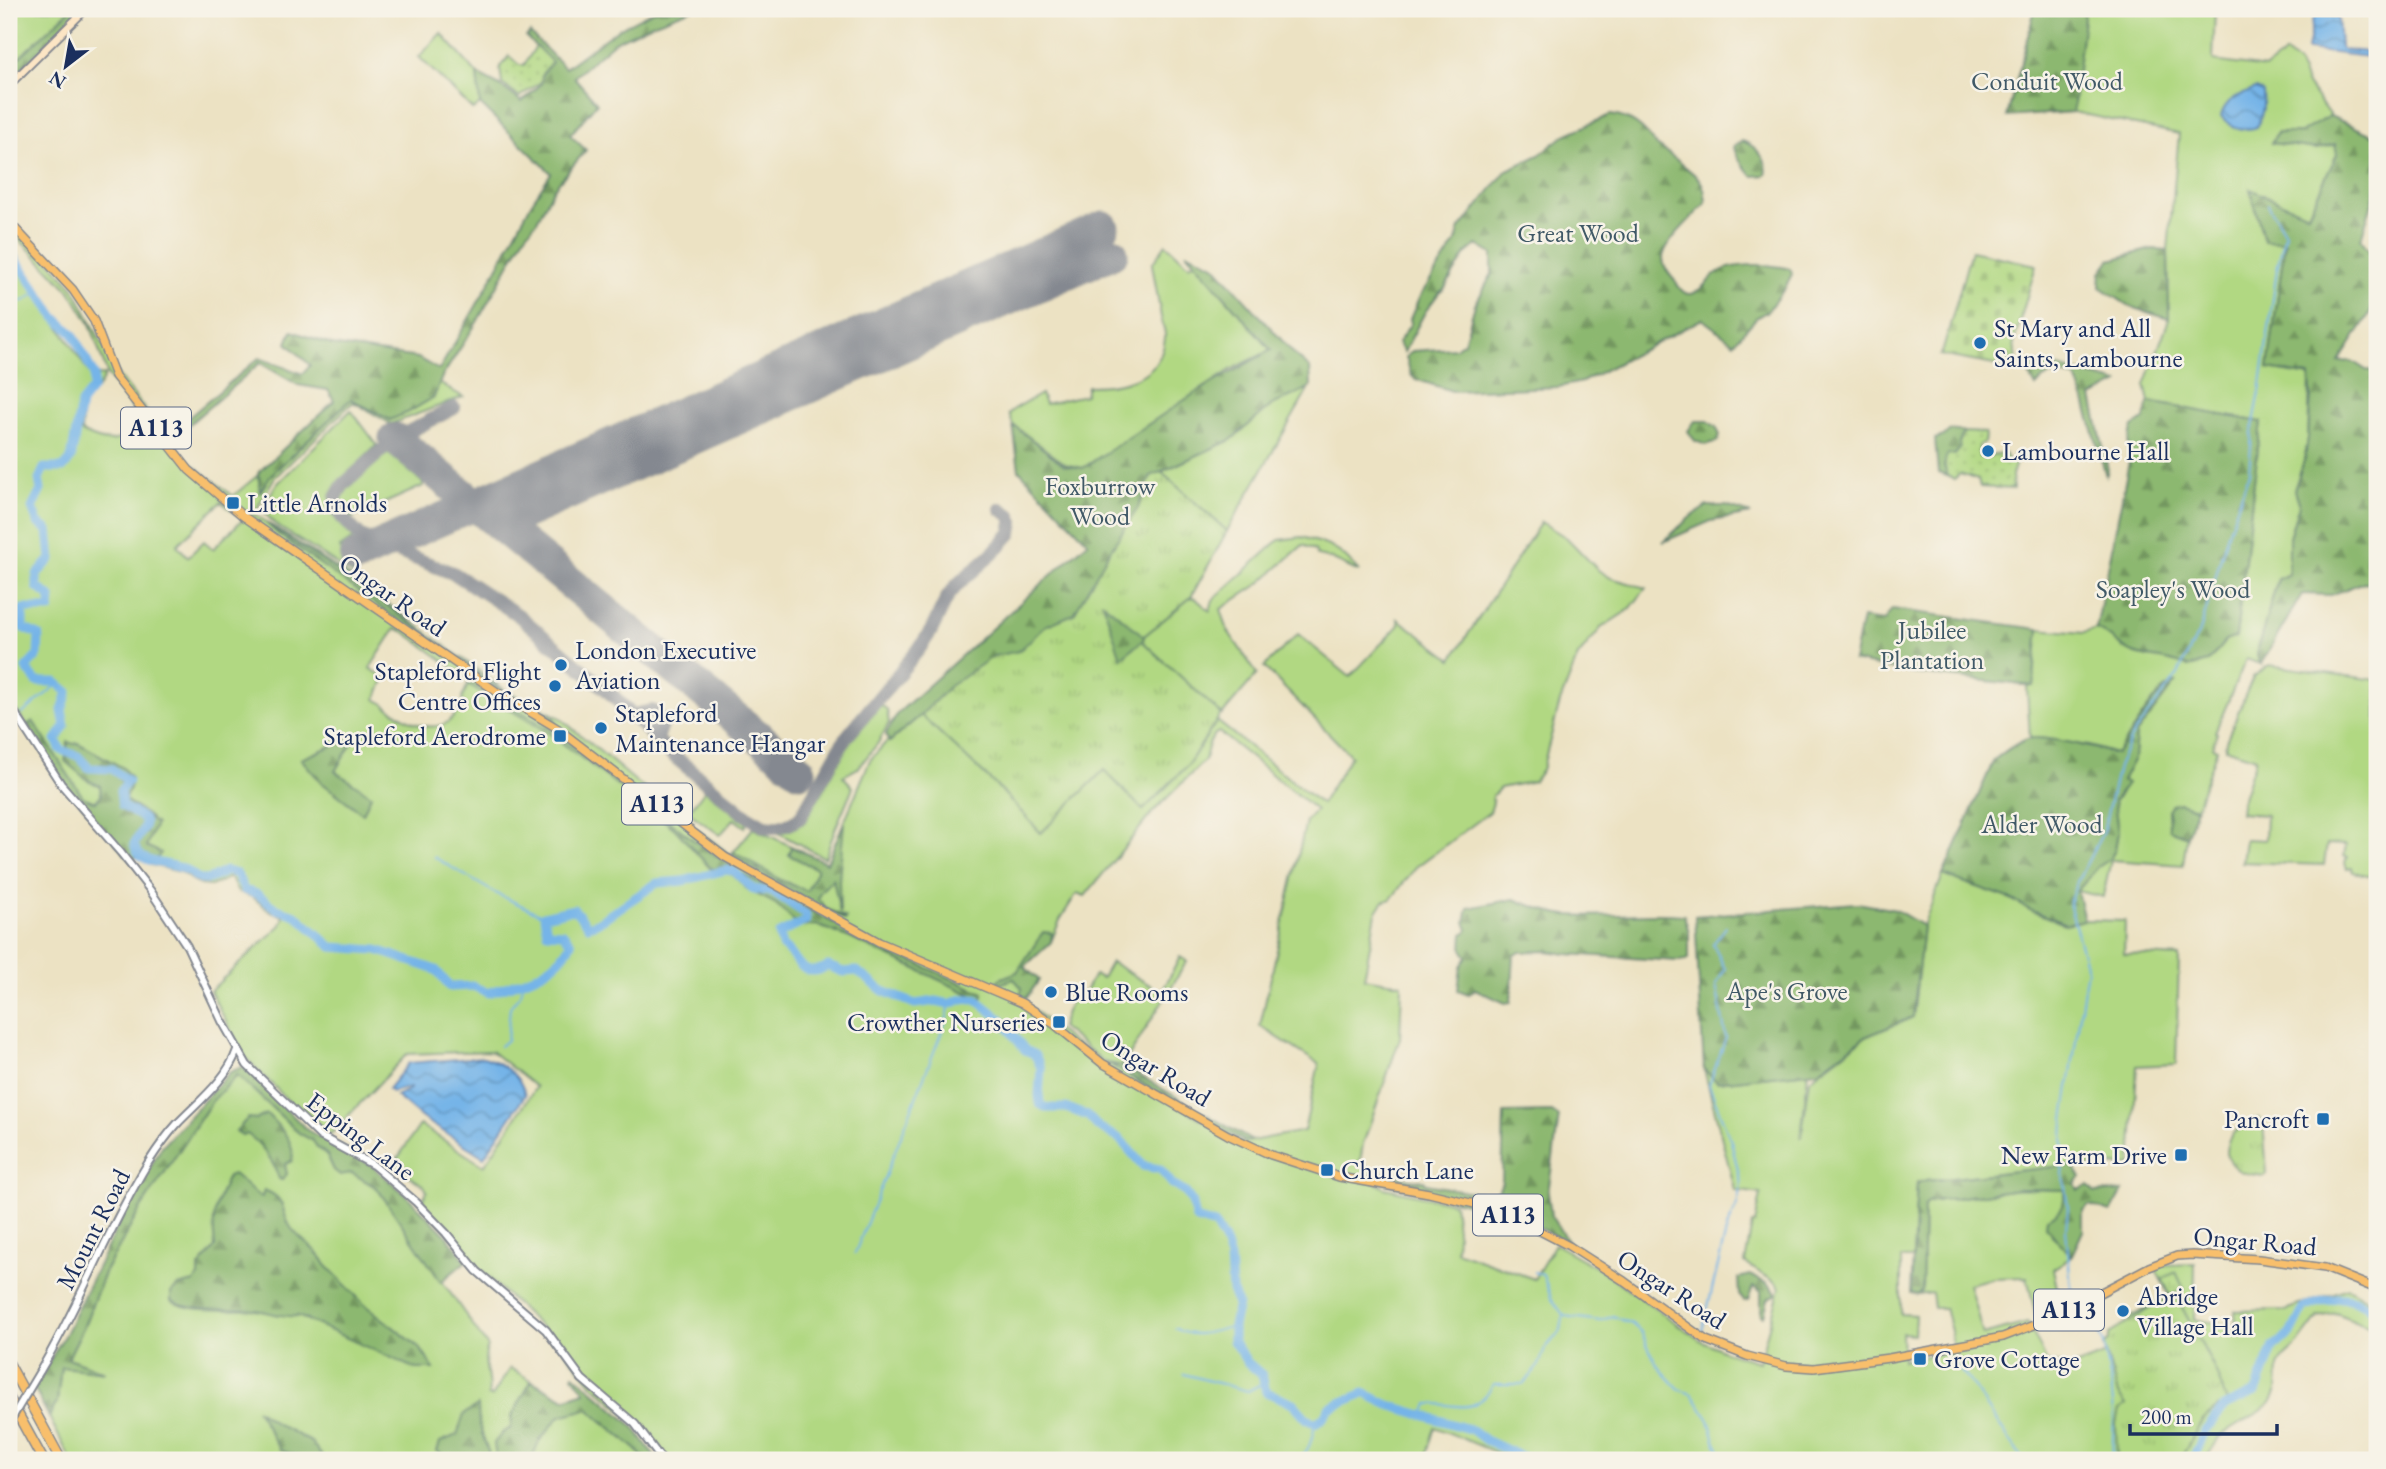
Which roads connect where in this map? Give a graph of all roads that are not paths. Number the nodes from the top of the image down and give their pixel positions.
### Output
1 (86, 9) edge
2 (9, 85) edge
3 (9, 222) edge
4 (9, 704) edge
5 (237, 1050) junction
6 (247, 1065) junction
7 (230, 1067) junction
8 (2377, 1289) edge
9 (9, 1364) edge
10 (9, 1398) edge
11 (9, 1423) edge
12 (43, 1460) edge
13 (61, 1460) edge
14 (662, 1460) edge

1 - 2 main road
3 - 8 main road, Ongar Road / A113
4 - 5 street, Epping Lane
5 - 6 street, Epping Lane
5 - 7 street, Mount Road
6 - 7 street
6 - 14 street, Epping Lane
7 - 11 street, Mount Road, bridge
9 - 13 highway
10 - 12 highway

